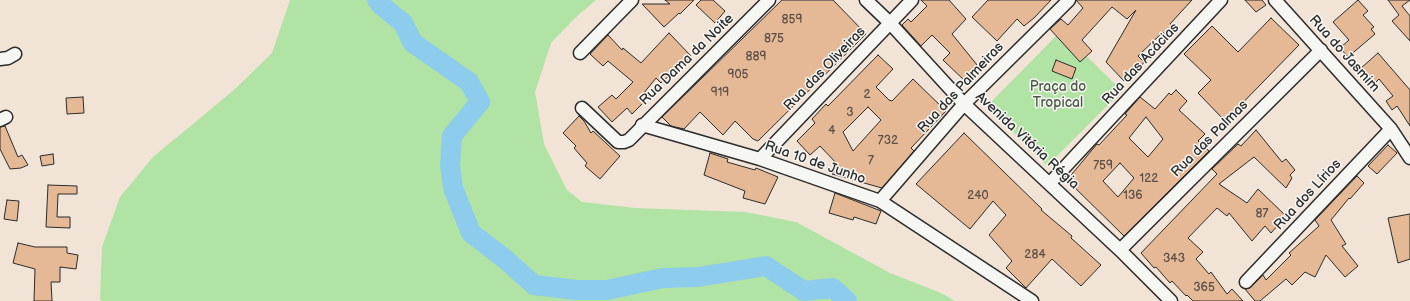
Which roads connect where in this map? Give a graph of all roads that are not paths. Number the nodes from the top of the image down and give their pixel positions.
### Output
1 (632, 0) edge
2 (769, 0) edge
3 (866, 0) edge
4 (912, 0) edge
5 (1069, 0) edge
6 (1221, 0) edge
7 (1275, 0) edge
8 (890, 23) junction
9 (1321, 50) junction
10 (580, 53) dead end
11 (15, 54) dead end
12 (0, 59) edge
13 (964, 104) junction
14 (582, 108) dead end
15 (642, 125) junction
16 (1391, 129) junction
17 (1410, 158) edge
18 (760, 159) junction
19 (1050, 183) junction
20 (880, 201) junction
21 (1120, 250) junction
22 (1246, 282) dead end
23 (1032, 301) edge
24 (1171, 301) edge

1 - 10 street
2 - 15 street, Rua Dama da Noite
3 - 8 street, Avenida Vitória Régia
4 - 8 street, Rua das Oliveiras
5 - 13 street, Rua das Palmeiras
6 - 19 street, Rua das Acácias
7 - 9 street, Rua do Jasmim
8 - 13 street, Avenida Vitória Régia
8 - 18 street, Rua das Oliveiras
9 - 16 street, Rua do Jasmim
9 - 21 street, Rua das Palmas
11 - 12 street
13 - 19 street, Avenida Vitória Régia
13 - 20 street, Rua das Palmeiras
14 - 15 street
15 - 18 street, Rua 10 de Junho
16 - 17 street, Rua do Jasmim
16 - 22 street, Rua dos Lírios
18 - 20 street, Rua 10 de Junho
19 - 21 street, Avenida Vitória Régia
20 - 23 street, Rua 10 de Junho
21 - 24 street, Avenida Vitória Régia

